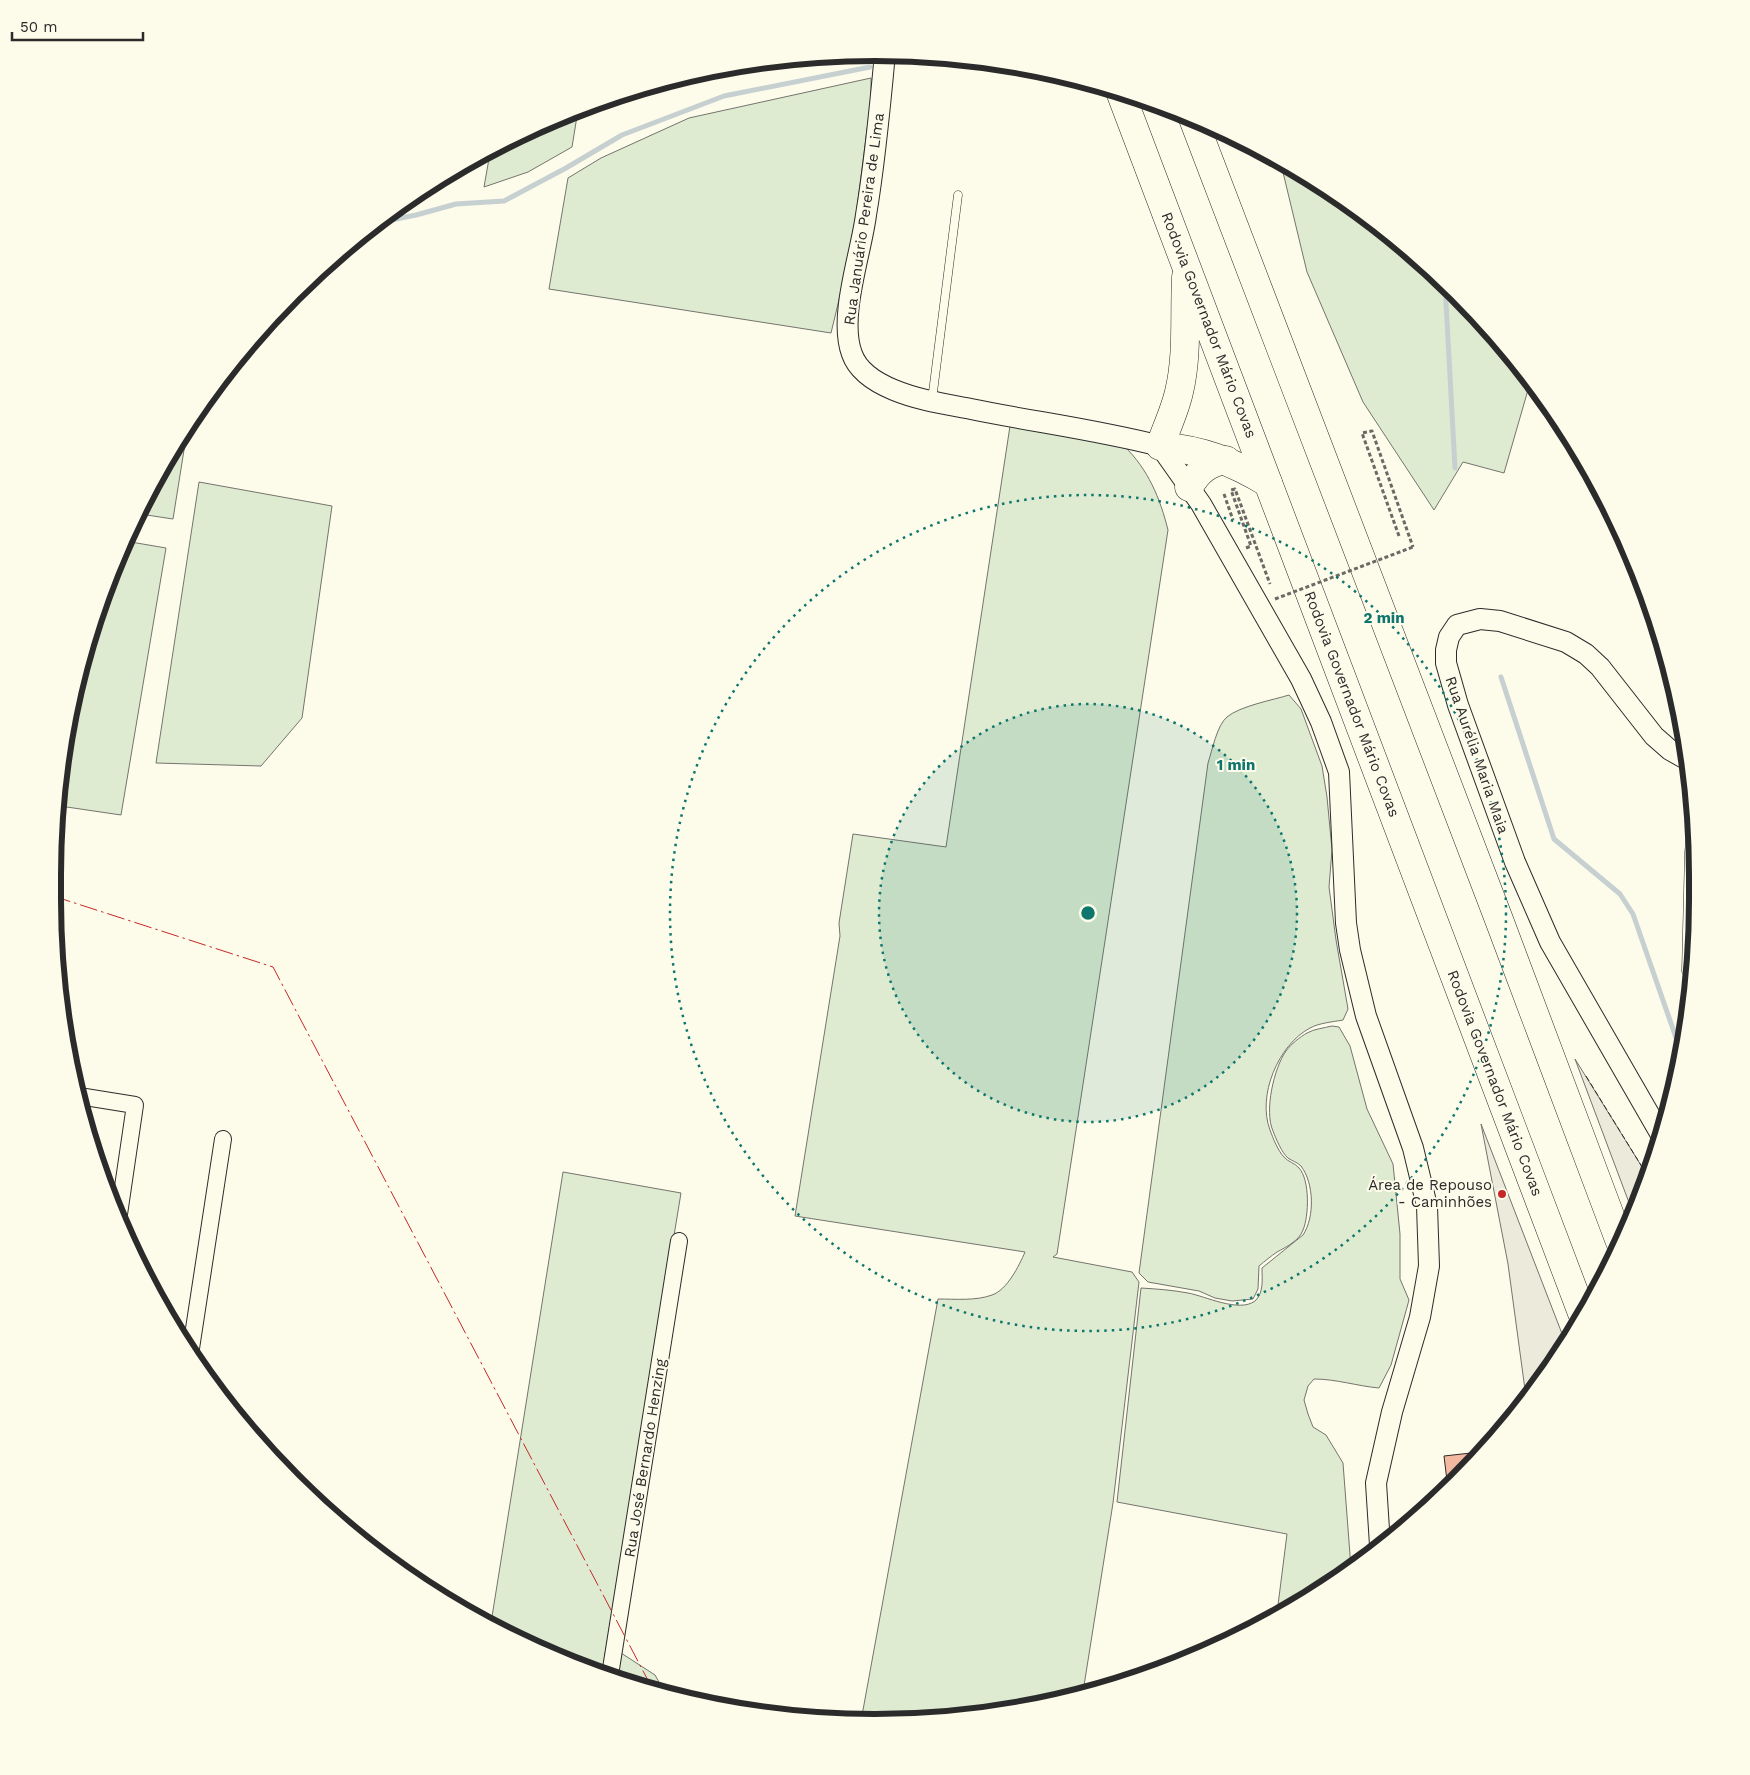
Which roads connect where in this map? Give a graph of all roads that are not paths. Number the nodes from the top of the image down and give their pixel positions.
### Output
1 (884, 61) edge
2 (1123, 100) edge
3 (1196, 128) edge
4 (958, 195) dead end
5 (1186, 266) junction
6 (932, 402) junction
7 (1160, 446) junction
8 (1226, 460) junction
9 (1268, 483) junction
10 (1189, 487) junction
11 (1680, 755) edge
12 (1689, 866) edge
13 (1686, 961) edge
14 (86, 1097) edge
15 (1656, 1127) edge
16 (223, 1139) dead end
17 (120, 1204) edge
18 (1617, 1234) edge
19 (679, 1241) dead end
20 (1580, 1307) edge
21 (192, 1342) edge
22 (1380, 1538) edge
23 (611, 1670) edge

1 - 6 street, Rua Januário Pereira de Lima
2 - 5 highway, Rodovia Governador Mário Covas
3 - 18 highway
4 - 6 lane
5 - 7 highway
5 - 9 highway, Rodovia Governador Mário Covas
6 - 7 street, Rua Januário Pereira de Lima
7 - 8 highway
7 - 10 street
8 - 9 highway
8 - 10 highway
9 - 20 highway, Rodovia Governador Mário Covas
10 - 22 street
11 - 15 street, Rua Aurélia Maria Maia
12 - 13 lane
14 - 17 street
16 - 21 street
19 - 23 street, Rua José Bernardo Henzing

